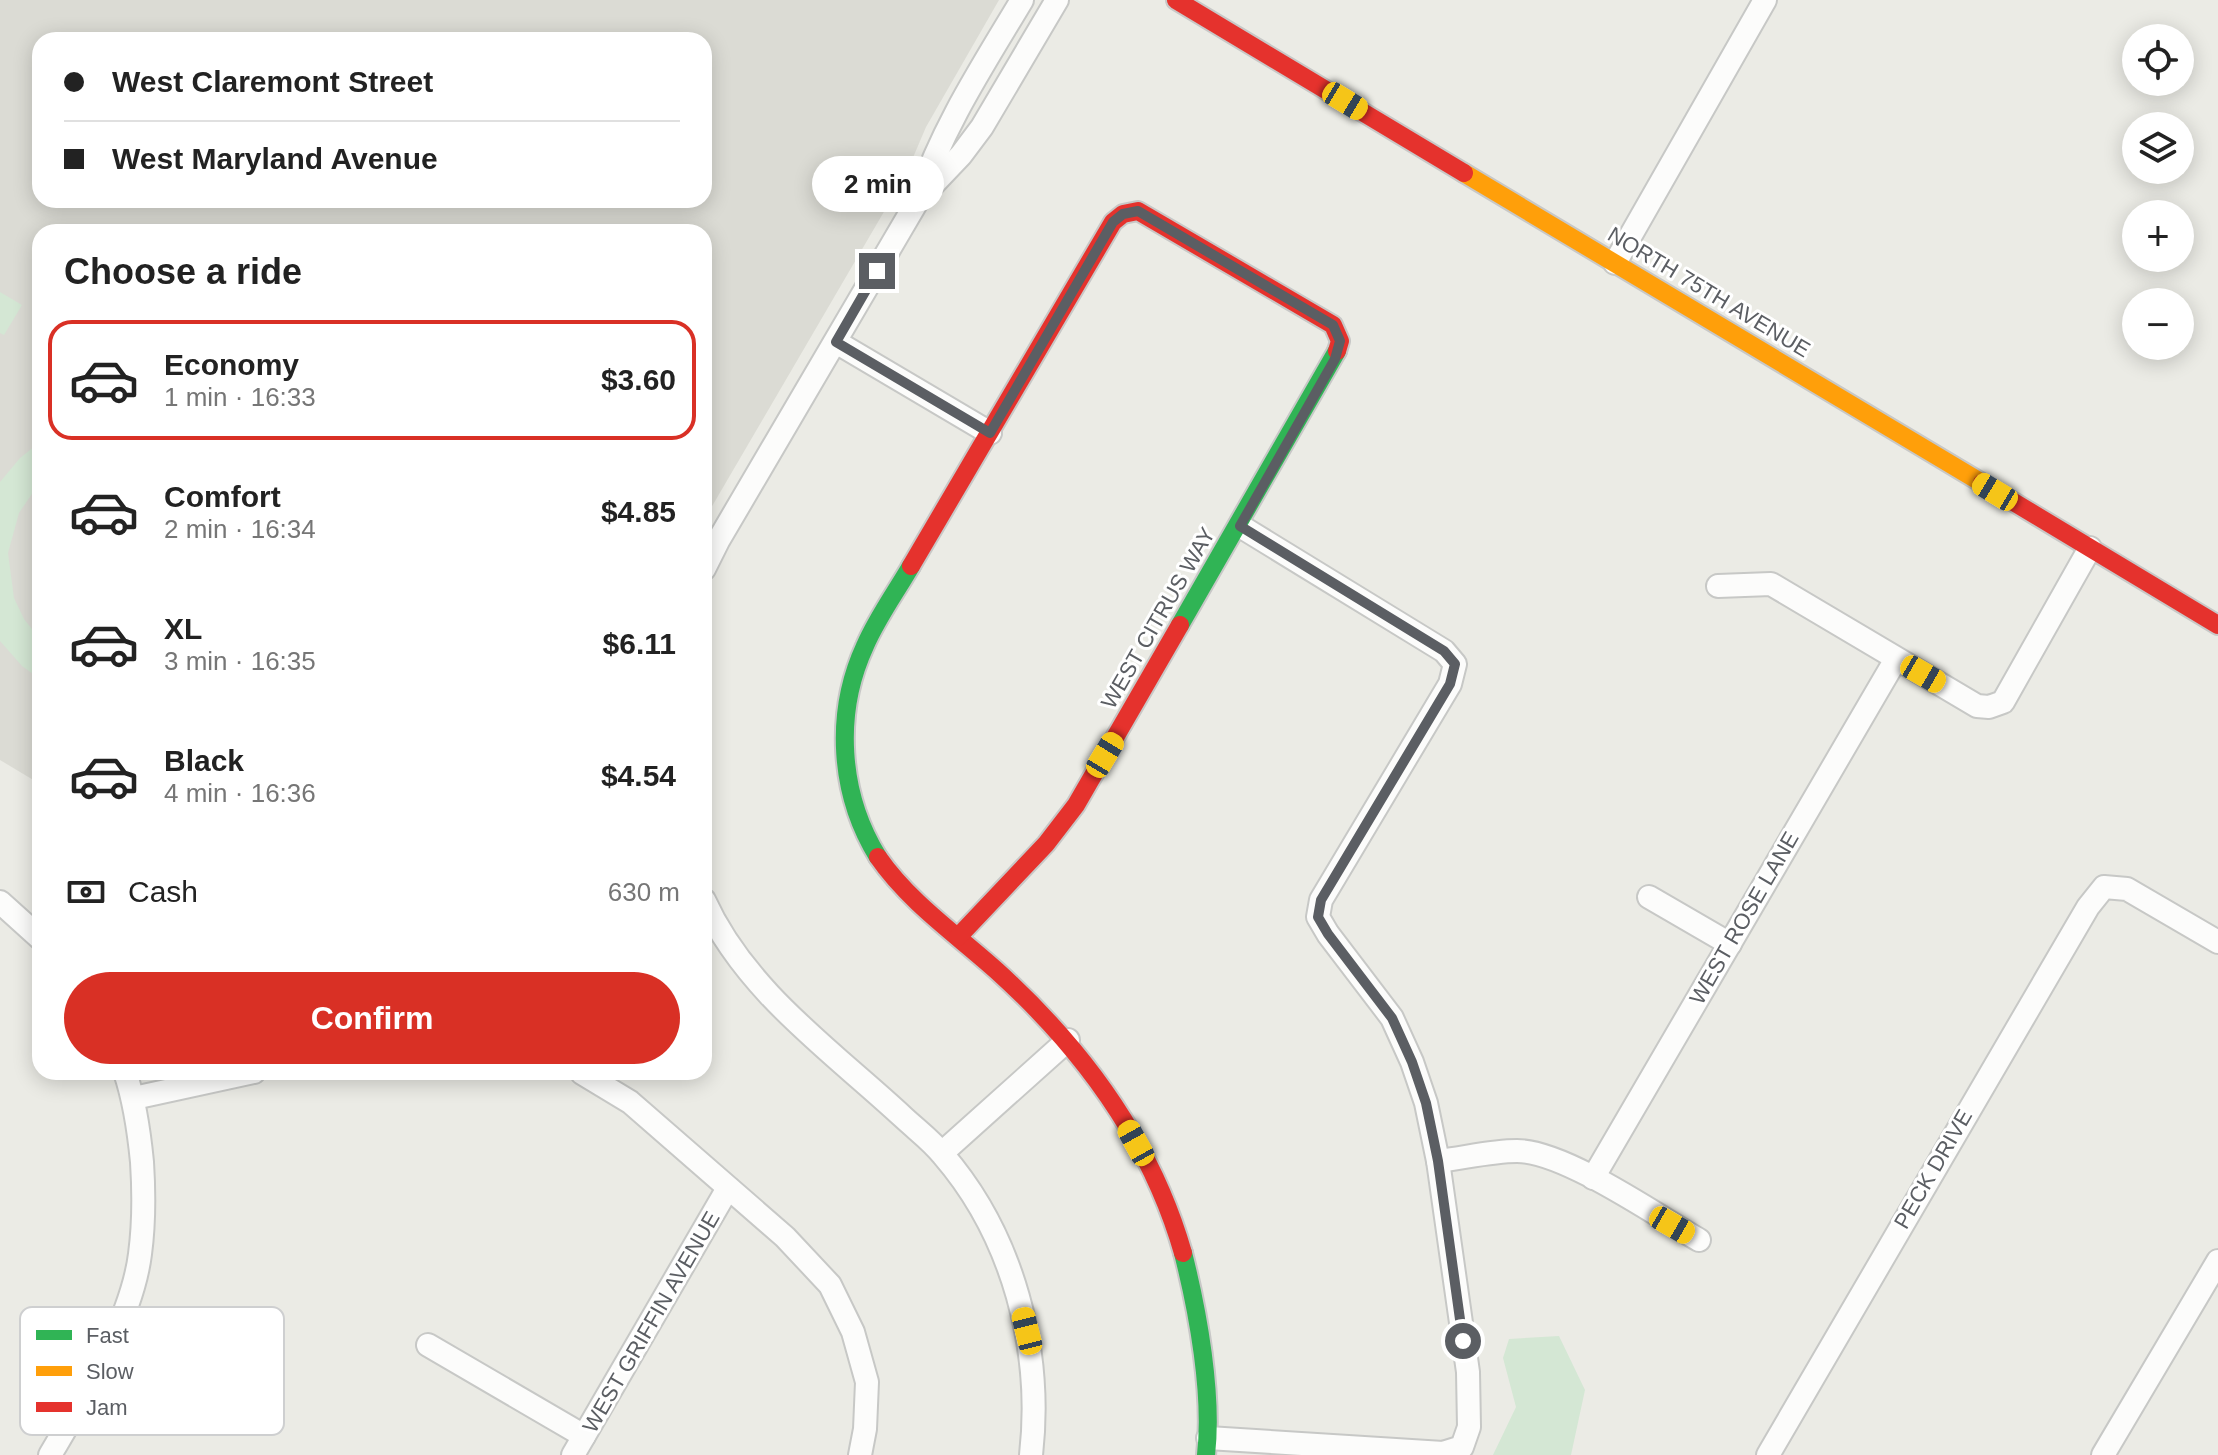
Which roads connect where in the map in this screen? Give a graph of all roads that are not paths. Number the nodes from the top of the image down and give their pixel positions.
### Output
1 (1022, 0) edge
2 (1057, 0) edge
3 (1176, 0) edge
4 (1765, 0) edge
5 (918, 200) junction
6 (1615, 263) junction
7 (836, 342) junction
8 (990, 433) junction
9 (1240, 526) junction
10 (2090, 548) junction
11 (712, 553) edge
12 (1718, 586) dead end
13 (2218, 625) edge
14 (1896, 659) junction
15 (1649, 897) dead end
16 (0, 902) edge
17 (712, 913) edge
18 (32, 931) edge
19 (958, 937) junction
20 (2218, 942) edge
21 (1730, 944) junction
22 (1068, 1040) junction
23 (128, 1080) edge
24 (217, 1080) edge
25 (594, 1080) edge
26 (134, 1098) junction
27 (942, 1153) junction
28 (1438, 1161) junction
29 (1593, 1178) junction
30 (728, 1188) junction
31 (1699, 1240) dead end
32 (2218, 1261) edge
33 (126, 1307) edge
34 (428, 1345) dead end
35 (61, 1435) edge
36 (578, 1446) edge
37 (1207, 1446) edge
38 (50, 1455) edge
39 (860, 1455) edge
40 (1031, 1455) edge
41 (1768, 1455) edge
42 (2103, 1455) edge

1 - 5 street
2 - 5 street
3 - 6 street, NORTH 75TH AVENUE
4 - 6 street
5 - 7 street
6 - 10 street, NORTH 75TH AVENUE
7 - 8 street
7 - 11 street
8 - 9 street, WEST CITRUS WAY
8 - 19 street
9 - 19 street, WEST CITRUS WAY
9 - 28 street
10 - 13 street, NORTH 75TH AVENUE
10 - 14 street
12 - 14 street
14 - 21 street, WEST ROSE LANE
15 - 21 street
16 - 18 street
17 - 27 street
19 - 22 street
20 - 41 street, PECK DRIVE
21 - 29 street, WEST ROSE LANE
22 - 27 street
22 - 37 street
23 - 26 street
24 - 26 street
25 - 30 street
26 - 33 street
27 - 40 street
28 - 29 street
28 - 37 street
29 - 31 street
30 - 36 street, WEST GRIFFIN AVENUE
30 - 39 street
32 - 42 street
34 - 36 street
35 - 38 street

